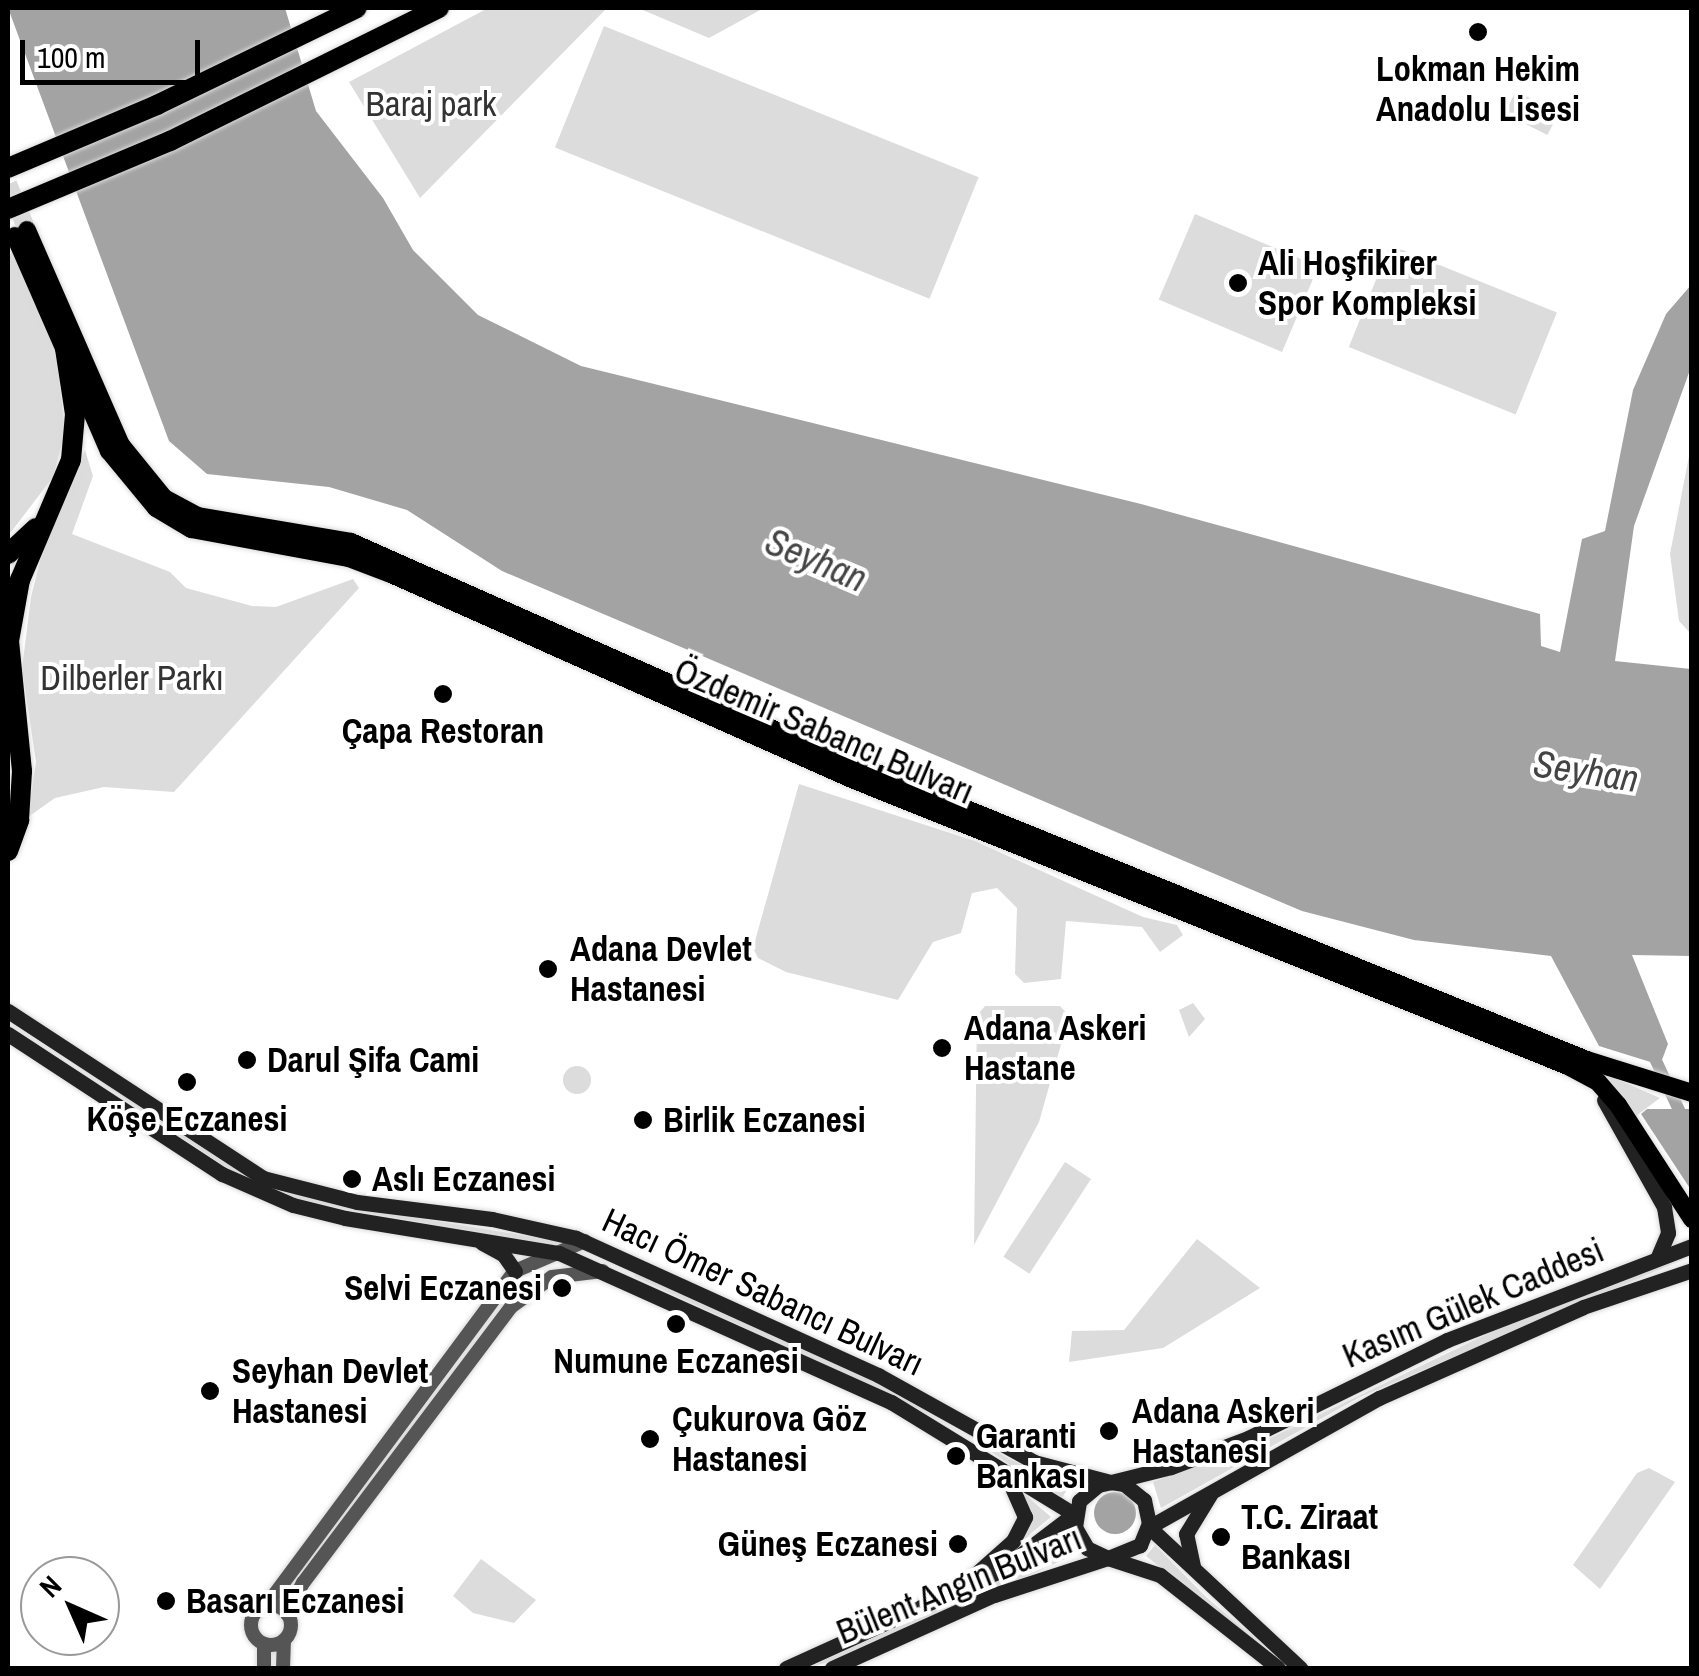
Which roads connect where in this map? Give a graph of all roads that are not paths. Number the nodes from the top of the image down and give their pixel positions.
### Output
1 (357, 8) edge
2 (439, 8) edge
3 (8, 168) edge
4 (8, 209) edge
5 (65, 349) junction
6 (41, 524) junction
7 (8, 554) edge
8 (8, 851) edge
9 (8, 1010) edge
10 (8, 1034) edge
11 (1580, 1064) junction
12 (1689, 1093) edge
13 (1692, 1218) edge
14 (473, 1240) junction
15 (585, 1241) junction
16 (1692, 1246) edge
17 (559, 1253) junction
18 (1658, 1258) junction
19 (634, 1260) junction
20 (1692, 1270) edge
21 (515, 1271) junction
22 (603, 1271) junction
23 (623, 1280) junction
24 (1000, 1467) junction
25 (1111, 1482) junction
26 (1220, 1482) junction
27 (1074, 1514) junction
28 (1148, 1527) junction
29 (1108, 1558) junction
30 (1196, 1574) junction
31 (952, 1595) junction
32 (266, 1606) junction
33 (287, 1614) junction
34 (284, 1640) junction
35 (264, 1644) junction
36 (264, 1668) edge
37 (282, 1668) edge
38 (786, 1668) edge
39 (832, 1668) edge
40 (1278, 1668) edge
41 (1300, 1668) edge

1 - 3 highway
2 - 4 highway, bridge
5 - 6 highway
5 - 11 main road, Özdemir Sabancı Bulvarı
5 - 11 main road, Özdemir Sabancı Bulvarı
6 - 7 highway
6 - 8 highway
9 - 15 main road, Hacı Ömer Sabancı Bulvarı
10 - 14 main road, Hacı Ömer Sabancı Bulvarı
11 - 12 main road, Özdemir Sabancı Bulvarı
11 - 13 main road, Özdemir Sabancı Bulvarı
11 - 18 main road
14 - 17 main road, Hacı Ömer Sabancı Bulvarı
14 - 21 main road
15 - 17 street
15 - 19 main road, Hacı Ömer Sabancı Bulvarı
16 - 18 main road, Kasım Gülek Caddesi
17 - 21 street
17 - 22 main road, Hacı Ömer Sabancı Bulvarı
18 - 25 main road, Kasım Gülek Caddesi
19 - 23 main road
19 - 25 main road, Hacı Ömer Sabancı Bulvarı
20 - 26 main road, Kasım Gülek Caddesi
21 - 32 street
22 - 23 main road, Hacı Ömer Sabancı Bulvarı
22 - 33 street
23 - 24 main road, Hacı Ömer Sabancı Bulvarı
24 - 27 main road, Hacı Ömer Sabancı Bulvarı
24 - 31 main road
25 - 27 main road
25 - 28 main road
26 - 28 main road, Kasım Gülek Caddesi
26 - 30 main road
27 - 29 main road
27 - 31 main road, Bülent Angın Bulvarı
28 - 29 main road
28 - 30 main road
29 - 39 main road, Bülent Angın Bulvarı
29 - 40 main road
30 - 41 main road
31 - 38 main road, Bülent Angın Bulvarı
32 - 33 street
32 - 35 street
33 - 34 street
34 - 35 street
34 - 37 street
35 - 36 street

